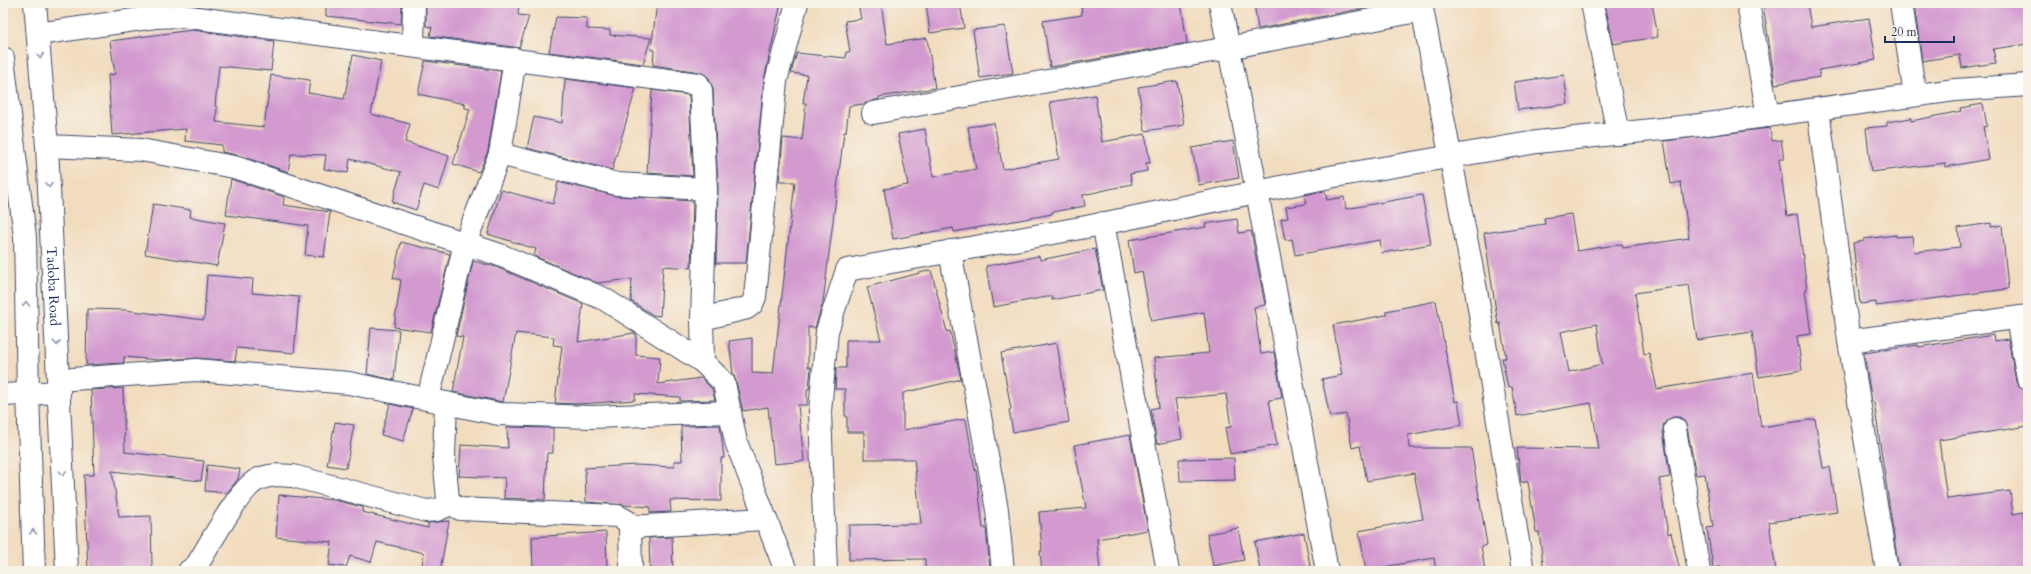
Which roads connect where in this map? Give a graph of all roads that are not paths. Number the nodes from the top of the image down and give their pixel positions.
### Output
1 (35, 3) edge
2 (414, 3) edge
3 (797, 3) edge
4 (1220, 3) edge
5 (1592, 3) edge
6 (1748, 3) edge
7 (1901, 3) edge
8 (1422, 6) edge
9 (168, 9) edge
10 (38, 34) junction
11 (413, 45) junction
12 (1228, 48) junction
13 (3, 58) edge
14 (515, 59) junction
15 (2028, 85) edge
16 (1915, 95) junction
17 (1818, 109) junction
18 (873, 112) dead end
19 (1768, 116) junction
20 (1618, 134) junction
21 (48, 146) junction
22 (500, 154) junction
23 (1451, 156) junction
24 (706, 189) junction
25 (1257, 192) junction
26 (1103, 224) junction
27 (465, 243) junction
28 (950, 251) junction
29 (2023, 317) edge
30 (702, 319) junction
31 (1849, 341) junction
32 (703, 362) junction
33 (2028, 379) edge
34 (59, 386) junction
35 (28, 394) junction
36 (3, 395) edge
37 (437, 401) junction
38 (730, 412) junction
39 (1675, 430) dead end
40 (451, 504) junction
41 (764, 519) junction
42 (630, 527) junction
43 (34, 571) edge
44 (67, 571) edge
45 (189, 571) edge
46 (631, 571) edge
47 (786, 571) edge
48 (826, 571) edge
49 (1002, 571) edge
50 (1168, 571) edge
51 (1327, 571) edge
52 (1523, 571) edge
53 (1699, 571) edge
54 (1887, 571) edge

1 - 10 street, Tadoba Road
2 - 11 street
3 - 30 street
4 - 12 street
5 - 20 street
6 - 19 street
7 - 16 street
8 - 12 street
8 - 23 street
9 - 10 street
9 - 11 street
10 -> 21 street, Tadoba Road
11 - 14 street
12 - 18 street
12 - 25 street
35 -> 13 street, Tadoba Road
14 - 22 street
14 - 24 street
15 - 16 street
16 - 17 street
17 - 19 street
17 - 31 street
19 - 20 street
20 - 23 street
21 - 27 street
21 -> 34 street, Tadoba Road
22 - 24 street
22 - 27 street
23 - 25 street
23 - 52 street
24 - 30 street
25 - 26 street
25 - 51 street
26 - 28 street
26 - 50 street
27 - 32 street
27 - 37 street
28 - 48 street
28 - 49 street
29 - 31 street
29 - 33 street
30 - 32 street
31 - 54 street
32 - 38 street
34 - 35 street
34 - 37 street
34 -> 44 street, Tadoba Road
35 - 36 street
43 -> 35 street, Tadoba Road
37 - 38 street
37 - 40 street
38 - 41 street
39 - 53 street
40 - 42 street
40 - 45 street
41 - 42 street
41 - 47 street
42 - 46 street

